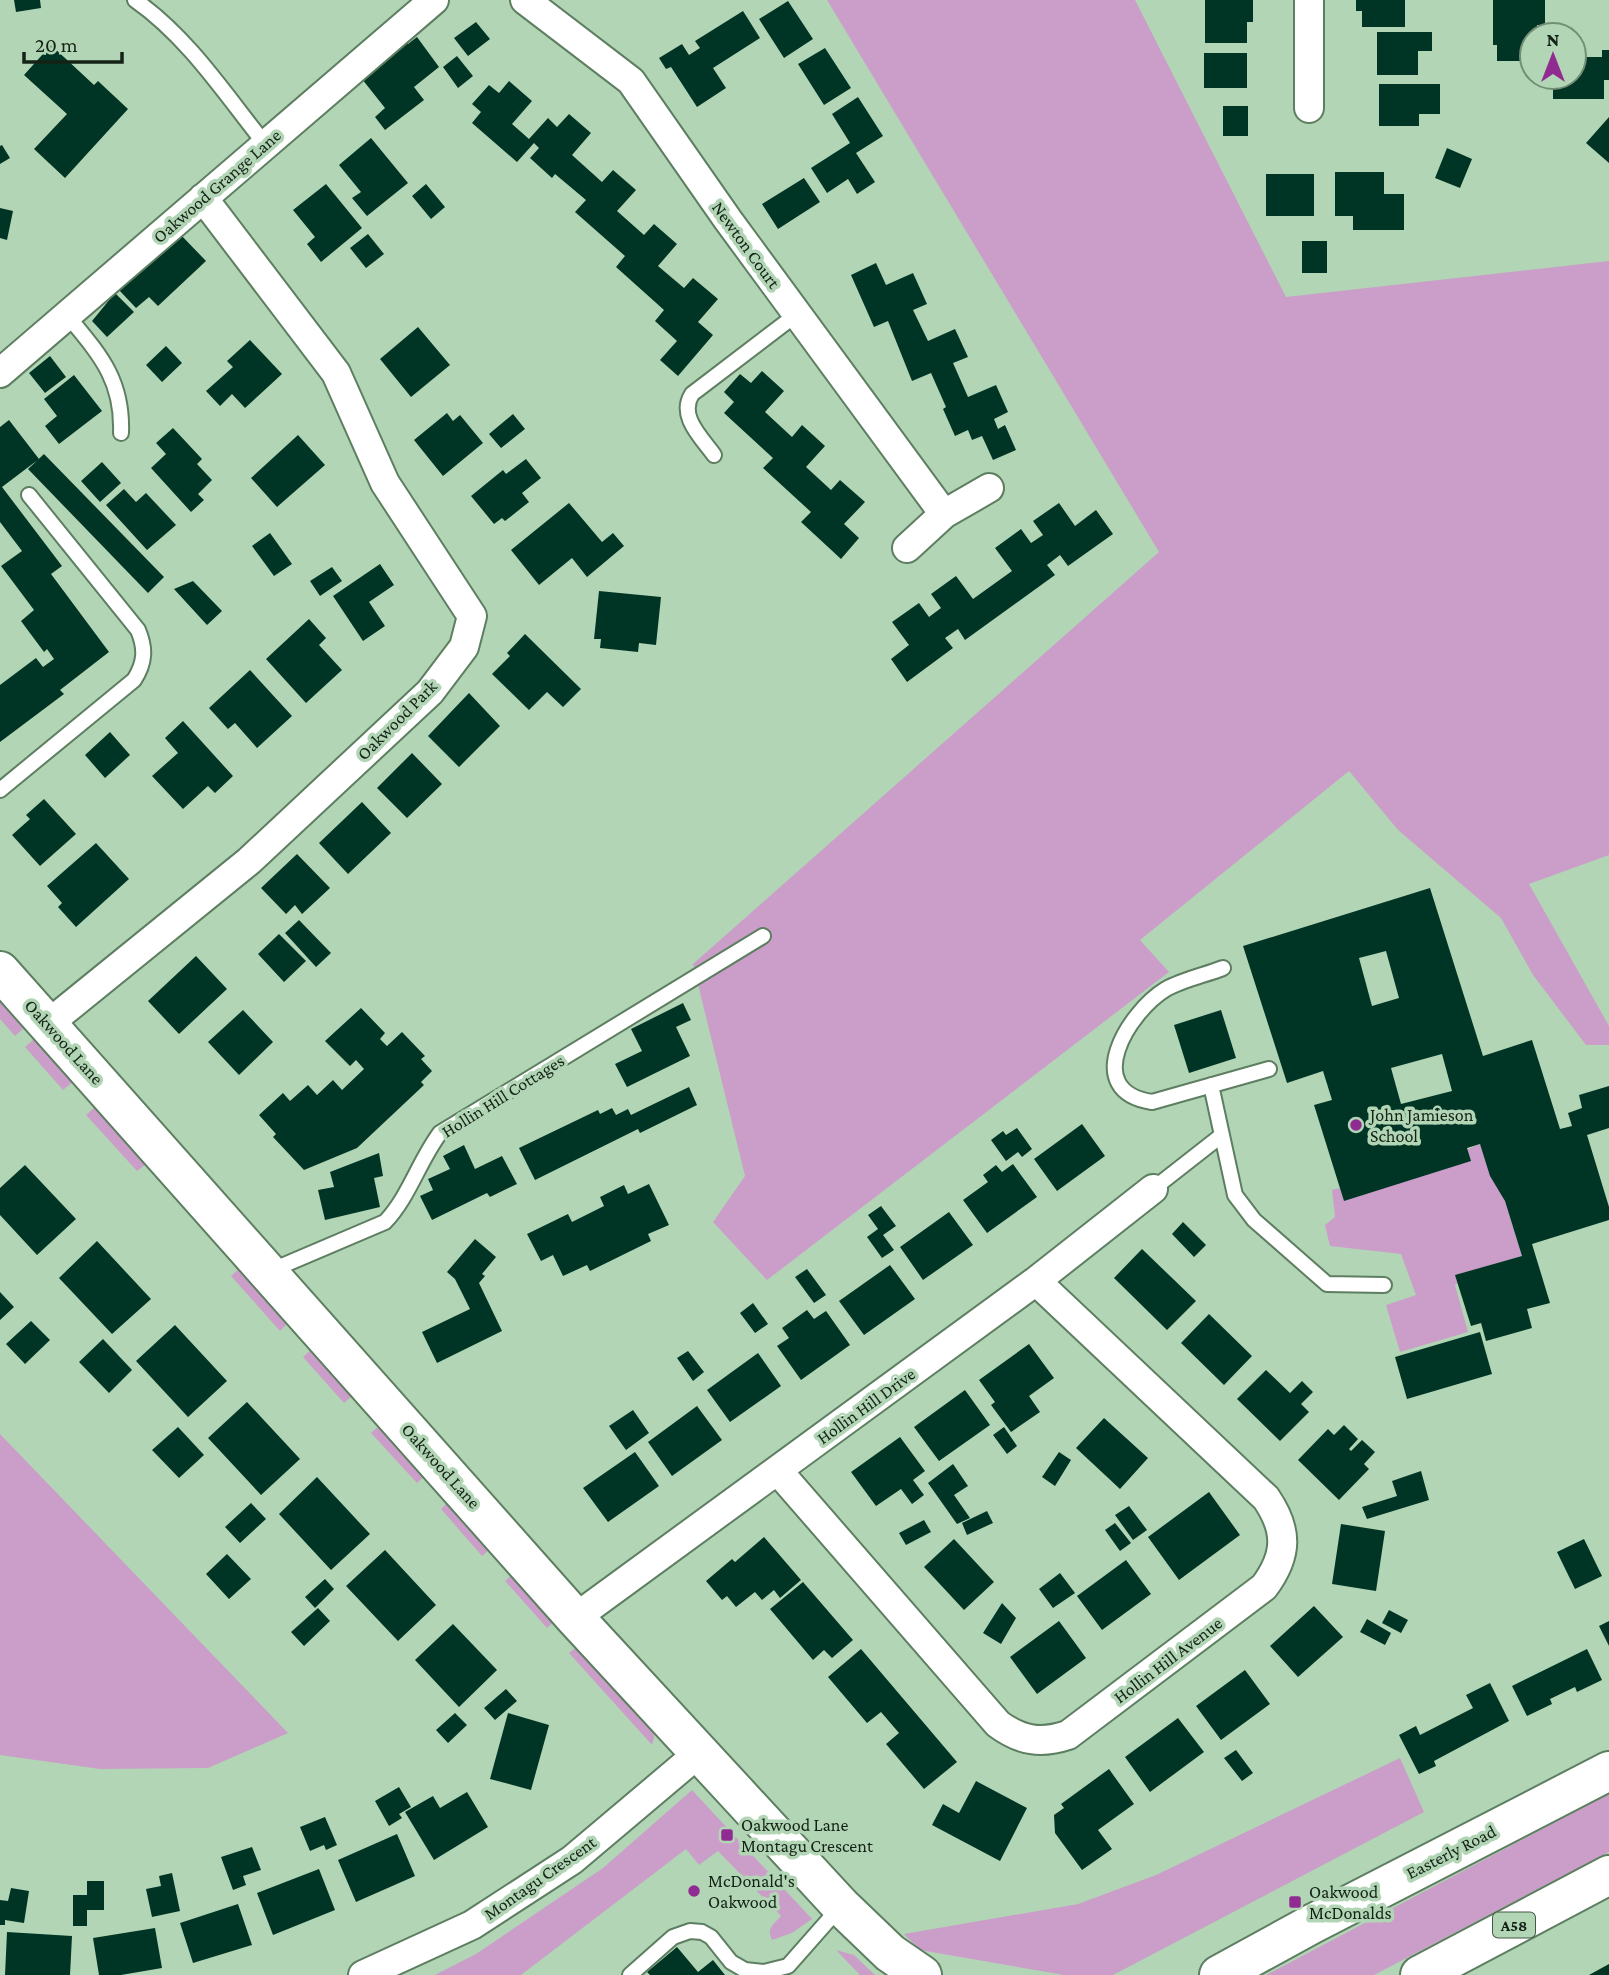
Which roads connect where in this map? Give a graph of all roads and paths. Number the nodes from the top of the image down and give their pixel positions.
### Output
1 (135, 0) edge
2 (434, 0) edge
3 (525, 0) edge
4 (1309, 0) edge
5 (1309, 108) dead end
6 (265, 144) junction
7 (203, 198) junction
8 (797, 314) junction
9 (66, 315) junction
10 (0, 373) edge
11 (121, 433) dead end
12 (714, 455) dead end
13 (989, 488) dead end
14 (29, 495) dead end
15 (944, 513) junction
16 (907, 548) dead end
17 (0, 790) edge
18 (763, 936) dead end
19 (1223, 968) dead end
20 (0, 971) edge
21 (48, 1024) junction
22 (1269, 1069) dead end
23 (1211, 1085) junction
24 (1222, 1135) junction
25 (1153, 1189) joint
26 (268, 1272) junction
27 (1036, 1281) junction
28 (1384, 1286) dead end
29 (778, 1471) junction
30 (575, 1618) junction
31 (700, 1752) junction
32 (1609, 1771) edge
33 (1609, 1875) edge
34 (841, 1906) junction
35 (895, 1964) edge
36 (363, 1975) edge
37 (630, 1975) edge
38 (922, 1975) edge
39 (1219, 1975) edge
40 (1420, 1975) edge

1 - 6 lane
2 - 6 street, Oakwood Grange Lane
3 - 8 street, Newton Court
4 - 5 street
6 - 7 street, Oakwood Grange Lane
7 - 9 street, Oakwood Grange Lane
7 - 21 street, Oakwood Park
8 - 12 lane
8 - 15 street, Newton Court
9 - 10 street, Oakwood Grange Lane
9 - 11 lane
13 - 15 street
14 - 17 lane
15 - 16 street
18 - 26 lane, Hollin Hill Cottages
19 - 23 lane
20 - 21 street, Oakwood Lane
21 - 26 street, Oakwood Lane
22 - 23 lane
23 - 24 lane
24 - 25 lane
24 - 28 lane
25 - 27 street, Hollin Hill Drive
26 - 30 street, Oakwood Lane
27 - 29 street, Hollin Hill Drive
27 - 29 street, Hollin Hill Avenue
29 - 30 street, Hollin Hill Drive
30 - 31 street, Oakwood Lane
31 - 34 street, Oakwood Lane
31 - 36 street, Montagu Crescent
32 - 39 street, Easterly Road
33 - 40 street, A58
34 - 35 street, Oakwood Lane
34 - 37 lane
35 - 38 street, Oakwood Lane

